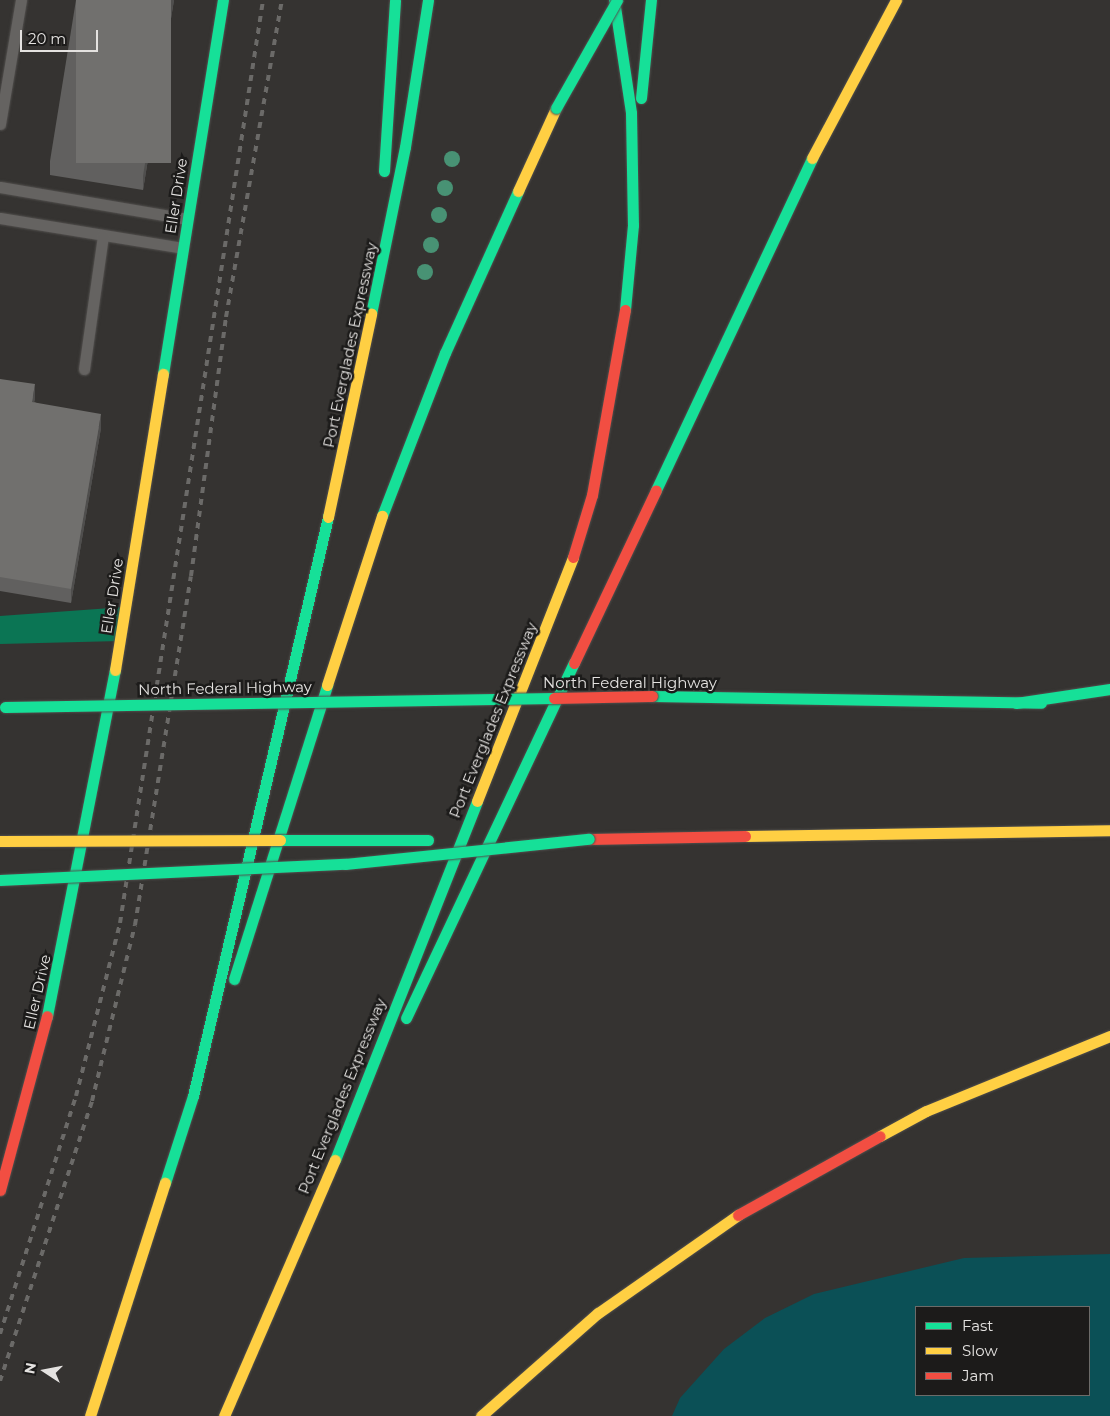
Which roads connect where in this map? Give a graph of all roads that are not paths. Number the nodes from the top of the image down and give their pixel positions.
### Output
1 (21, 0) edge
2 (223, 0) edge
3 (395, 0) edge
4 (428, 0) edge
5 (615, 0) edge
6 (651, 0) edge
7 (896, 0) edge
8 (0, 124) edge
9 (633, 167) junction
10 (0, 187) edge
11 (0, 218) edge
12 (187, 219) junction
13 (103, 235) junction
14 (183, 248) junction
15 (368, 332) junction
16 (84, 369) dead end
17 (1110, 689) edge
18 (1016, 703) junction
19 (1110, 703) edge
20 (2, 707) edge
21 (1110, 830) edge
22 (589, 839) junction
23 (0, 841) edge
24 (0, 880) edge
25 (1110, 1036) edge
26 (193, 1096) junction
27 (345, 1137) junction
28 (0, 1190) edge
29 (90, 1416) edge
30 (224, 1416) edge
31 (481, 1416) edge

1 - 8 lane
2 - 12 main road, Eller Drive
3 - 15 main road
4 - 15 main road, Port Everglades Expressway
5 - 9 main road, Port Everglades Expressway
5 - 26 main road, bridge
6 - 9 main road
7 - 27 main road
9 - 27 main road, Port Everglades Expressway
10 - 12 lane
11 - 13 lane
12 - 14 main road, Eller Drive
13 - 14 lane
13 - 16 lane
14 - 28 main road, Eller Drive
15 - 26 main road, Port Everglades Expressway
17 - 18 main road
18 - 19 main road, North Federal Highway
18 - 20 main road, North Federal Highway, bridge
21 - 22 main road
22 - 23 main road, bridge
22 - 24 main road, bridge
25 - 31 main road
26 - 29 main road, Port Everglades Expressway
27 - 30 main road, Port Everglades Expressway

